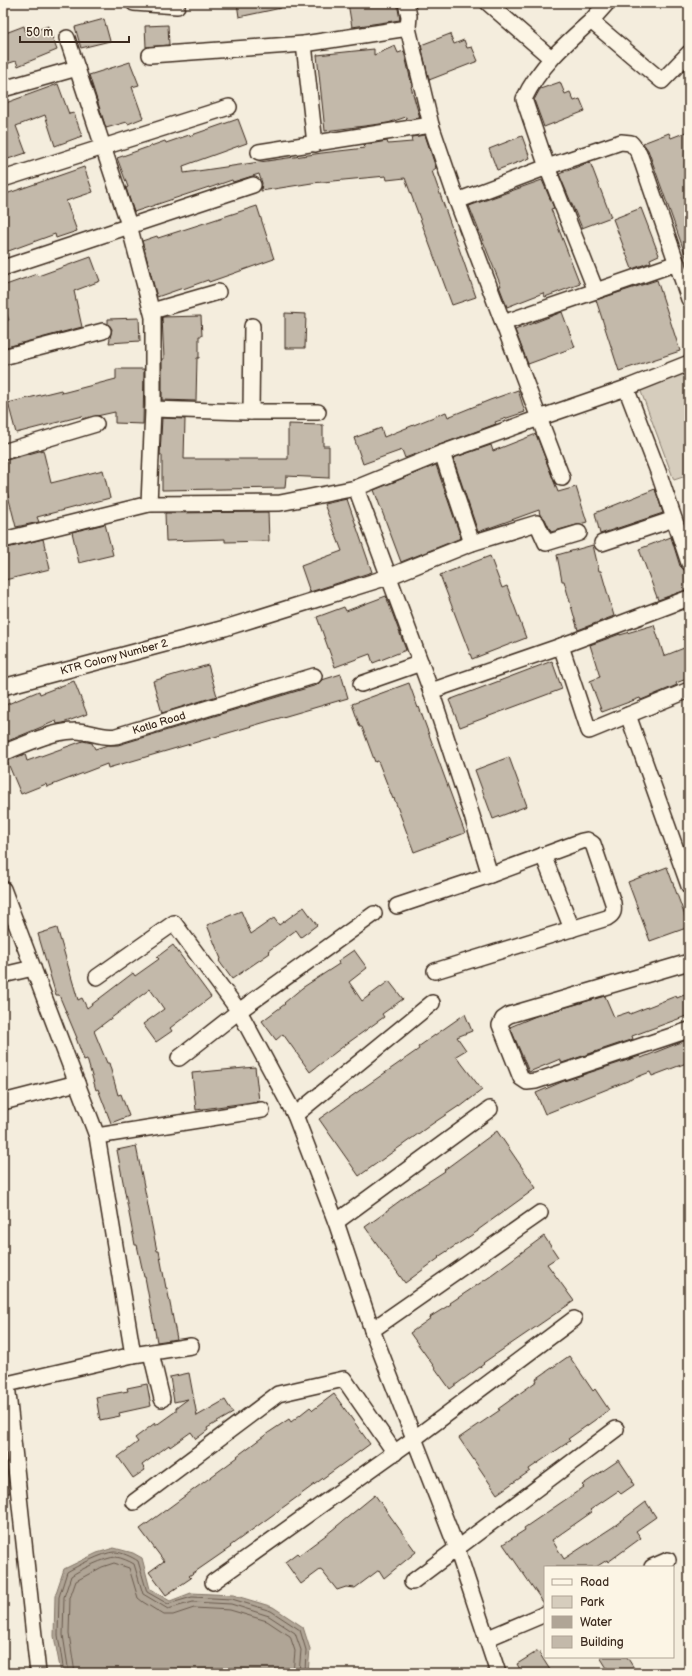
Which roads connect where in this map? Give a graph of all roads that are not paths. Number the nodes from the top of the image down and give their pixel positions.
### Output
1 (134, 3) edge
2 (406, 3) edge
3 (488, 3) edge
4 (607, 3) edge
5 (177, 6) dead end
6 (591, 21) junction
7 (408, 28) junction
8 (67, 38) dead end
9 (304, 44) junction
10 (689, 53) edge
11 (150, 55) dead end
12 (551, 58) junction
13 (77, 68) junction
14 (3, 89) edge
15 (229, 107) dead end
16 (431, 125) junction
17 (315, 144) junction
18 (104, 146) junction
19 (259, 152) dead end
20 (547, 167) junction
21 (3, 179) edge
22 (253, 185) dead end
23 (457, 201) junction
24 (129, 225) junction
25 (676, 262) junction
26 (3, 268) edge
27 (596, 291) junction
28 (218, 292) dead end
29 (689, 299) edge
30 (152, 311) junction
31 (503, 323) junction
32 (252, 326) dead end
33 (103, 331) dead end
34 (3, 357) edge
35 (689, 363) edge
36 (626, 388) junction
37 (153, 409) junction
38 (251, 412) junction
39 (318, 412) dead end
40 (539, 418) junction
41 (96, 424) dead end
42 (3, 452) edge
43 (442, 453) junction
44 (562, 478) dead end
45 (356, 488) junction
46 (149, 504) junction
47 (674, 520) junction
48 (579, 533) dead end
49 (3, 540) edge
50 (472, 543) junction
51 (602, 543) dead end
52 (689, 562) edge
53 (388, 577) junction
54 (689, 598) edge
55 (561, 646) junction
56 (420, 663) junction
57 (314, 676) dead end
58 (361, 684) dead end
59 (3, 687) edge
60 (689, 690) edge
61 (431, 691) junction
62 (628, 715) junction
63 (3, 753) edge
64 (543, 855) junction
65 (490, 875) junction
66 (689, 886) edge
67 (4, 894) edge
68 (397, 906) dead end
69 (374, 914) dead end
70 (572, 929) junction
71 (689, 962) edge
72 (33, 968) junction
73 (435, 971) dead end
74 (3, 975) edge
75 (97, 977) dead end
76 (432, 1003) dead end
77 (240, 1011) junction
78 (689, 1030) edge
79 (179, 1058) dead end
80 (77, 1083) junction
81 (3, 1102) edge
82 (490, 1109) dead end
83 (262, 1110) dead end
84 (295, 1115) junction
85 (97, 1136) junction
86 (540, 1213) dead end
87 (336, 1222) junction
88 (574, 1318) dead end
89 (372, 1330) junction
90 (191, 1346) dead end
91 (151, 1353) junction
92 (133, 1355) junction
93 (5, 1384) edge
94 (162, 1399) dead end
95 (616, 1430) dead end
96 (415, 1438) junction
97 (395, 1453) junction
98 (134, 1502) dead end
99 (457, 1549) junction
100 (668, 1560) dead end
101 (654, 1566) edge
102 (213, 1582) dead end
103 (412, 1582) dead end
104 (544, 1614) edge
105 (486, 1639) junction
106 (38, 1673) edge
107 (498, 1673) edge

1 - 5 street
2 - 7 street
3 - 12 street
4 - 6 street
6 - 10 street
6 - 12 street
7 - 9 street
7 - 16 street
8 - 13 street
9 - 11 street
9 - 17 street
12 - 20 street
13 - 14 street
13 - 18 street
15 - 18 street
16 - 17 street
16 - 23 street
17 - 19 street
18 - 21 street
18 - 24 street
20 - 23 street
20 - 25 street
20 - 27 street
22 - 24 street
23 - 31 street
24 - 26 street
24 - 30 street
25 - 27 street
25 - 29 street
27 - 31 street
28 - 30 street
30 - 37 street
31 - 40 street
32 - 38 street
33 - 34 street
35 - 36 street
36 - 40 street
36 - 47 street
37 - 38 street
37 - 46 street
38 - 39 street
40 - 43 street
40 - 44 street
41 - 42 street
43 - 45 street
43 - 50 street
45 - 46 street
45 - 53 street
46 - 49 street
47 - 51 street
47 - 52 street
48 - 50 street, KTR Colony Number 2
50 - 53 street, KTR Colony Number 2
53 - 56 street
53 - 59 street, KTR Colony Number 2
54 - 55 street
55 - 61 street
55 - 62 street
56 - 58 street
56 - 61 street
57 - 63 street, Katla Road
60 - 62 street
61 - 65 street
62 - 66 street
64 - 65 street
64 - 70 street
64 - 70 street
65 - 68 street
67 - 72 street
69 - 77 street
70 - 73 street
71 - 78 street
72 - 74 street
72 - 80 street
75 - 77 street
76 - 84 street
77 - 79 street
77 - 84 street
80 - 81 street
80 - 85 street
82 - 87 street
83 - 85 street
84 - 87 street
85 - 92 street
86 - 89 street
87 - 89 street
88 - 96 street
89 - 96 street
90 - 91 street
91 - 92 street
91 - 94 street
92 - 93 street
93 - 106 street
95 - 99 street
96 - 97 street
96 - 99 street
97 - 98 street
97 - 102 street
99 - 103 street
99 - 105 street
100 - 101 street
104 - 105 street
105 - 107 street

